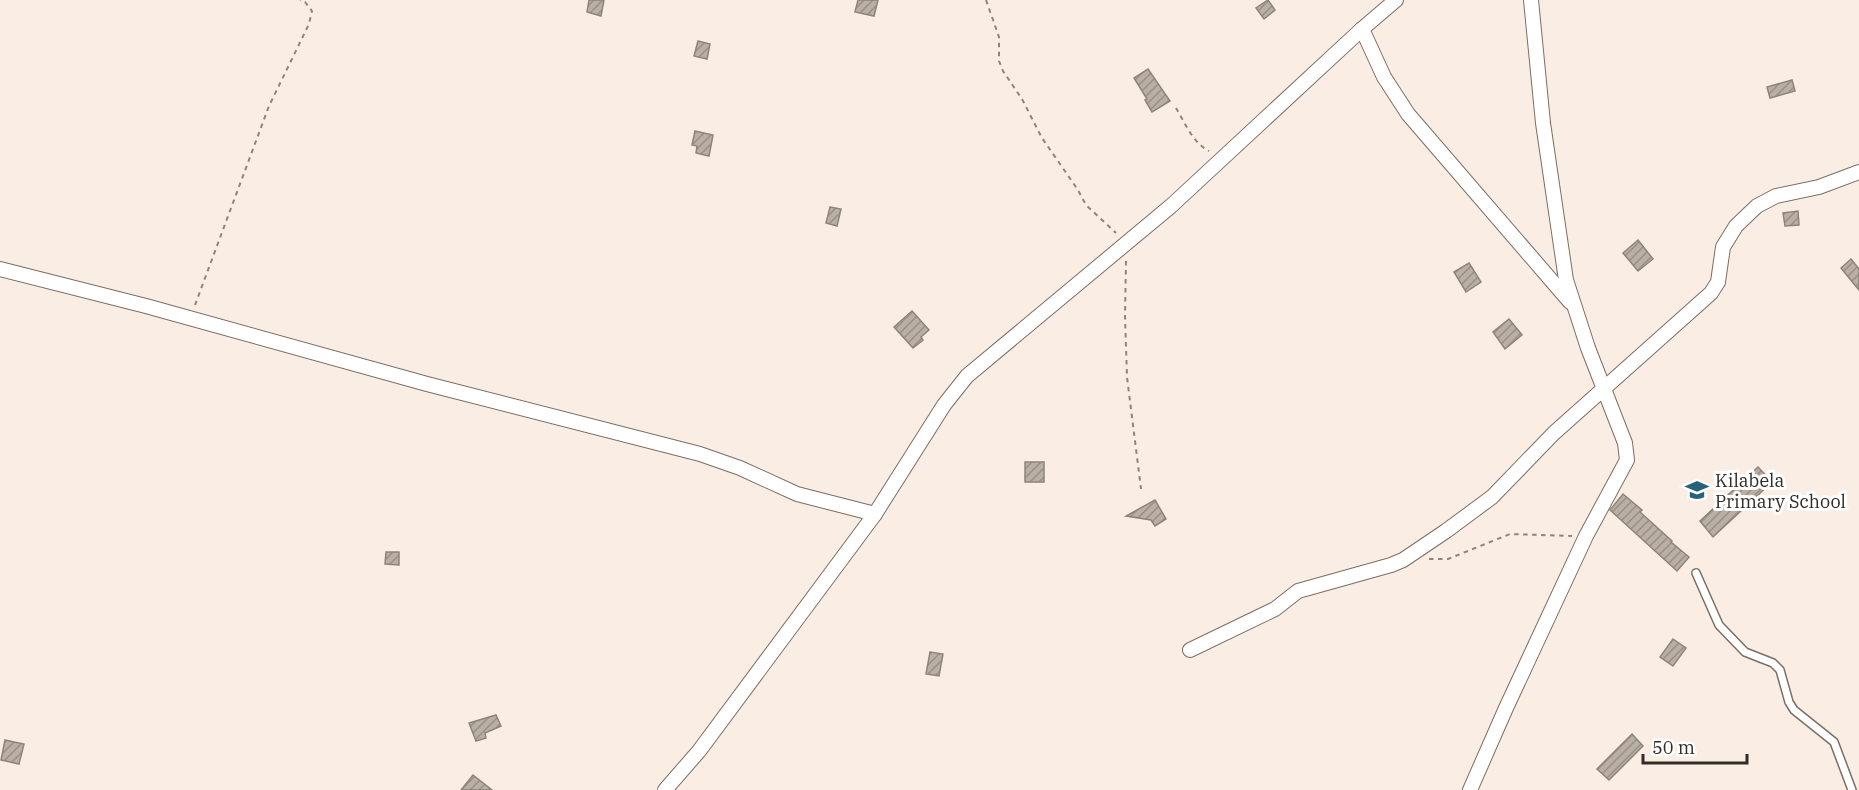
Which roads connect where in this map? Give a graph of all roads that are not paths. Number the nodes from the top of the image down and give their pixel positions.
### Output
1 (1396, 0) edge
2 (1532, 0) edge
3 (1362, 29) junction
4 (1859, 172) edge
5 (0, 270) edge
6 (1575, 308) junction
7 (1603, 388) junction
8 (875, 514) junction
9 (1696, 573) dead end
10 (1190, 650) dead end
11 (665, 790) edge
12 (1470, 790) edge
13 (1852, 790) edge

1 - 3 street
2 - 6 street
3 - 6 street
3 - 8 street
4 - 7 street
5 - 8 street
6 - 7 street
7 - 10 street
7 - 12 street
8 - 11 street
9 - 13 lane

